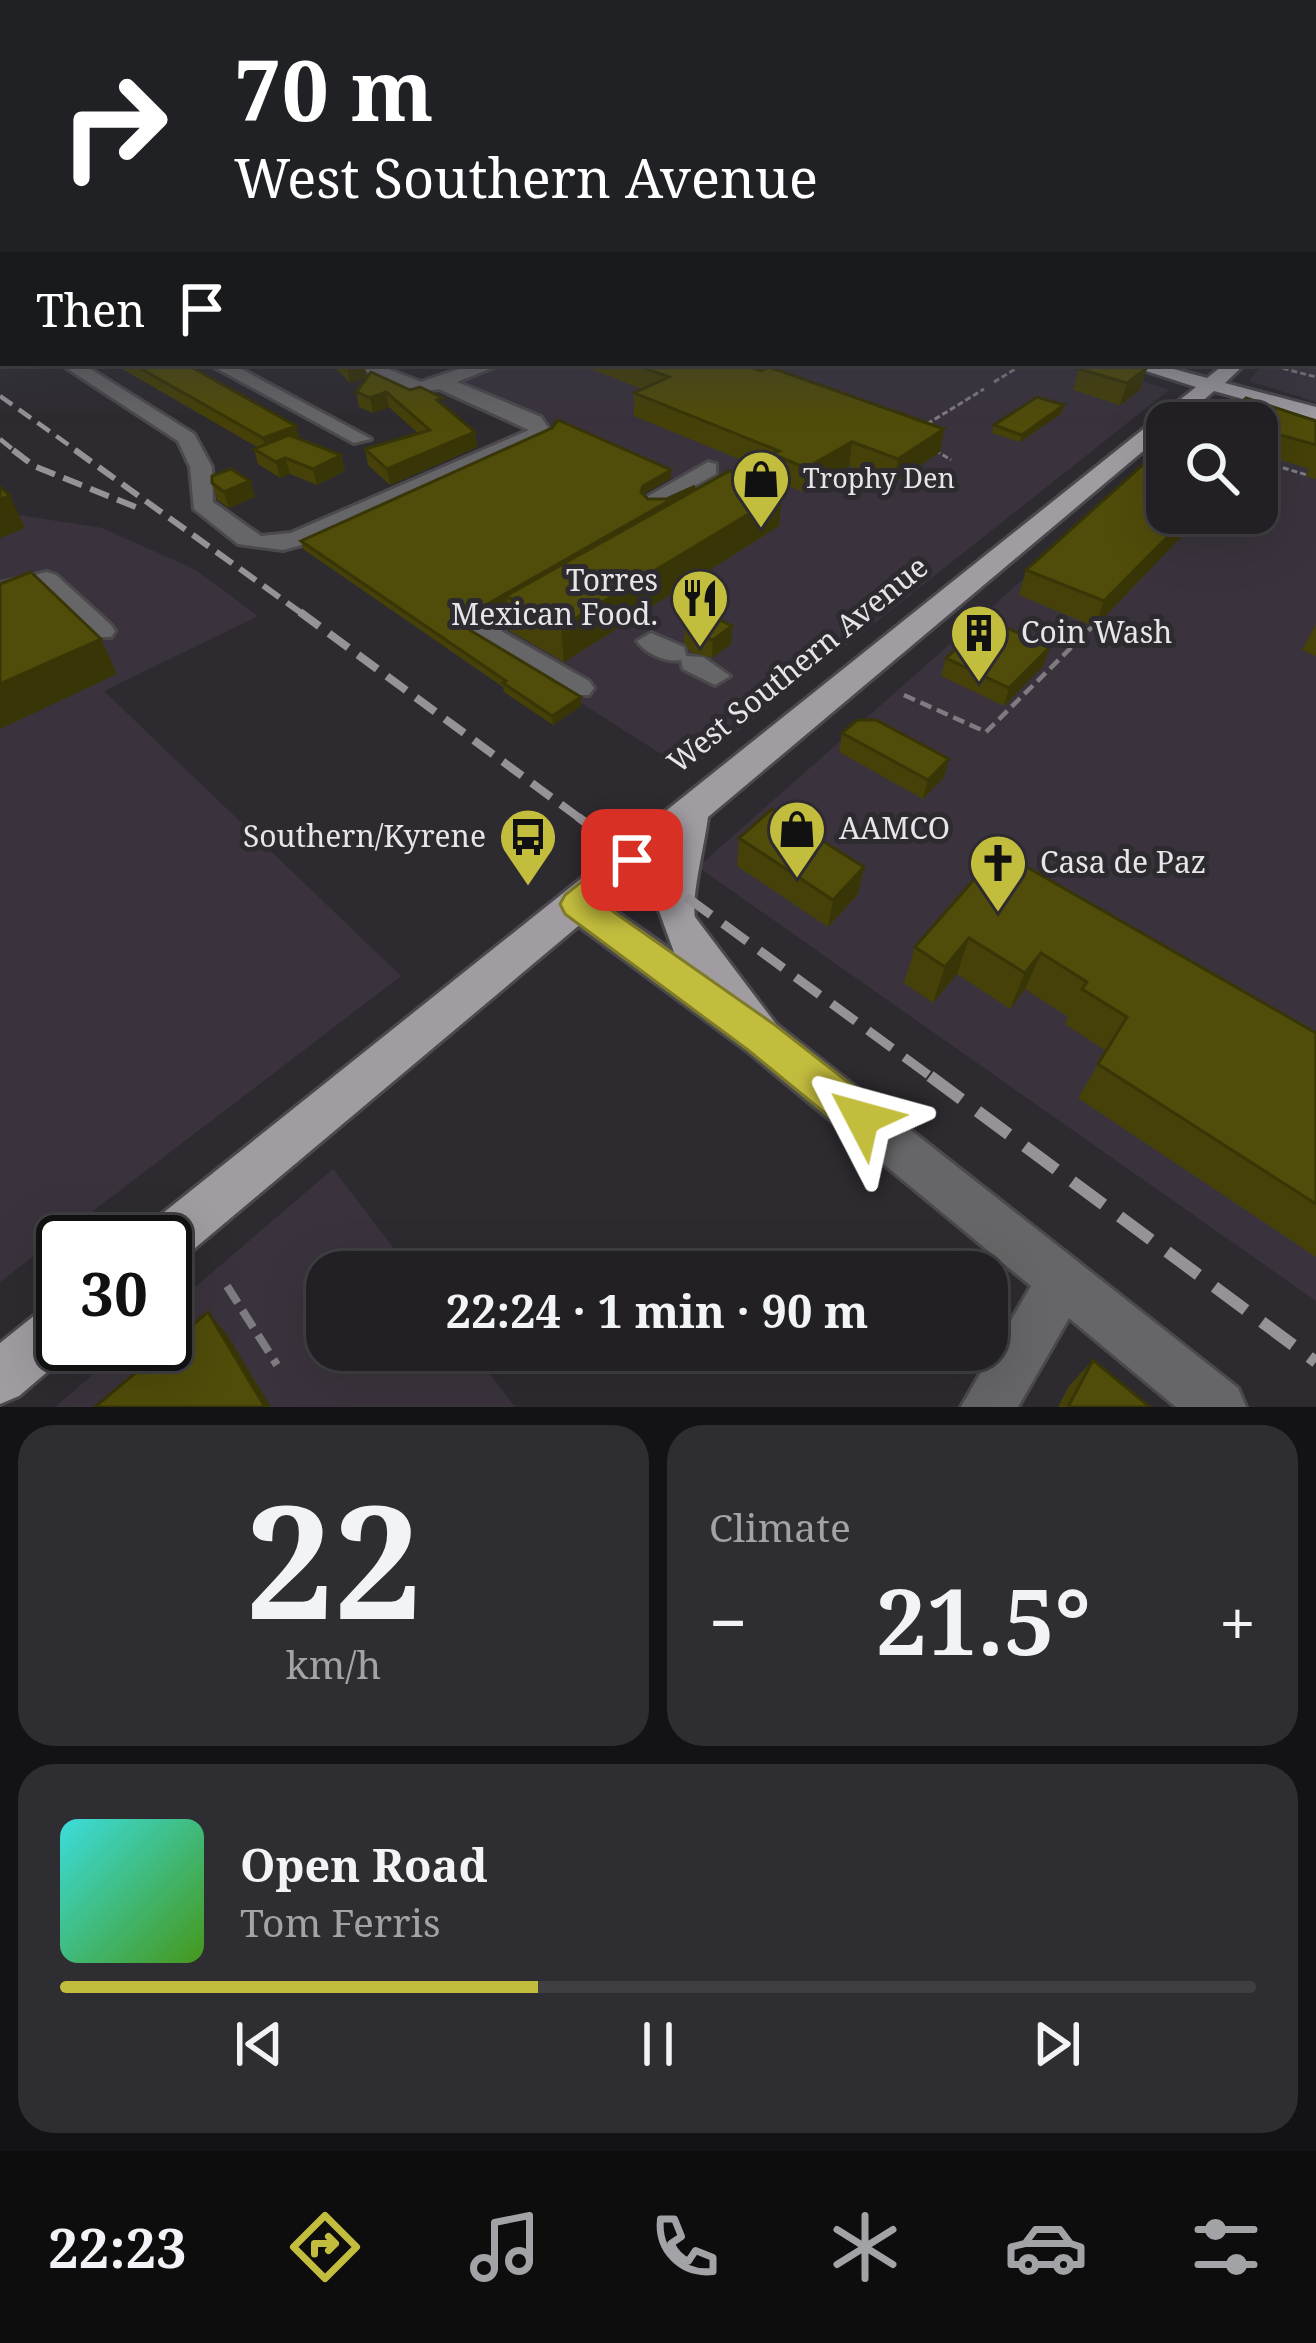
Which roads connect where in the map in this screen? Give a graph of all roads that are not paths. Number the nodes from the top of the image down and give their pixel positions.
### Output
1 (73, 366) edge
2 (224, 366) edge
3 (364, 366) edge
4 (489, 366) edge
5 (1141, 366) edge
6 (1233, 366) edge
7 (444, 385) junction
8 (1211, 385) junction
9 (1316, 413) edge
10 (361, 439) dead end
11 (656, 498) edge
12 (679, 516) edge
13 (560, 585) edge
14 (0, 591) edge
15 (101, 631) edge
16 (579, 688) dead end
17 (692, 810) junction
18 (577, 904) junction
19 (761, 1037) junction
20 (192, 1220) edge
21 (1063, 1280) junction
22 (36, 1347) edge
23 (0, 1377) edge
24 (988, 1407) edge
25 (1219, 1407) edge

1 - 7 street
2 - 10 street
3 - 7 street
4 - 7 street
5 - 8 main road
6 - 8 main road, West Southern Avenue
8 - 9 main road
8 - 17 main road, West Southern Avenue
11 - 12 street
13 - 16 street
14 - 15 street
17 - 18 main road, West Southern Avenue
17 - 19 main road
18 - 19 street
18 - 20 main road, West Southern Avenue
19 - 21 street
21 - 24 street
21 - 25 street
22 - 23 main road

